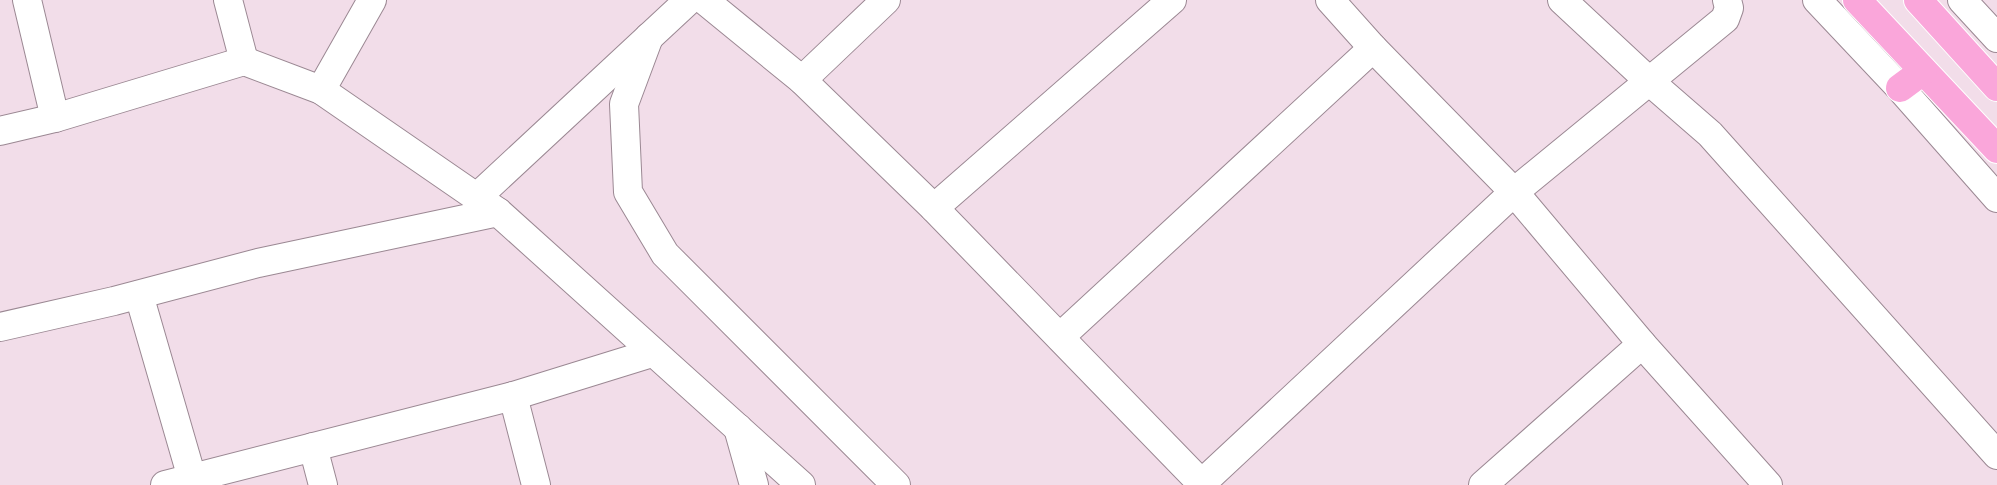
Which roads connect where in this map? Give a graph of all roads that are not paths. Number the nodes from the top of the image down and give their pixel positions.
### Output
1 (27, 0) edge
2 (228, 0) edge
3 (372, 0) edge
4 (689, 0) edge
5 (704, 0) edge
6 (886, 0) edge
7 (1172, 0) edge
8 (1330, 0) edge
9 (1562, 0) edge
10 (1728, 0) edge
11 (1816, 0) edge
12 (1857, 0) edge
13 (1918, 0) edge
14 (1962, 0) edge
15 (649, 37) junction
16 (1997, 38) edge
17 (1373, 48) junction
18 (244, 61) junction
19 (1923, 71) junction
20 (802, 80) junction
21 (1649, 80) junction
22 (1997, 87) edge
23 (1900, 88) junction
24 (321, 90) junction
25 (55, 118) junction
26 (0, 132) edge
27 (1997, 150) edge
28 (1514, 192) junction
29 (1997, 198) edge
30 (487, 205) junction
31 (934, 208) junction
32 (139, 295) junction
33 (0, 327) edge
34 (1060, 337) junction
35 (1642, 344) junction
36 (652, 353) junction
37 (513, 396) junction
38 (738, 428) junction
39 (313, 447) junction
40 (1997, 455) edge
41 (192, 478) junction
42 (1201, 484) edge
43 (165, 485) edge
44 (323, 485) edge
45 (536, 485) edge
46 (754, 485) edge
47 (801, 485) edge
48 (896, 485) edge
49 (1483, 485) edge
50 (1768, 485) edge

1 - 25 street
2 - 18 street
3 - 24 street
4 - 15 street
5 - 20 street
6 - 20 street
7 - 31 street
8 - 17 street
9 - 21 street
10 - 21 street
11 - 23 street
12 - 19 highway
13 - 22 highway
14 - 16 street
15 - 30 street
15 - 48 street
17 - 28 street
17 - 34 street
18 - 24 street
18 - 25 street
19 - 23 highway
19 - 27 highway
20 - 31 street
21 - 28 street
21 - 40 street
23 - 29 street
24 - 30 street
25 - 26 street
28 - 35 street
28 - 42 street
30 - 32 street
30 - 36 street
31 - 34 street
32 - 33 street
32 - 41 street
34 - 42 street
35 - 49 street
35 - 50 street
36 - 37 street
36 - 38 street
37 - 39 street
37 - 45 street
38 - 46 street
38 - 47 street
39 - 41 street
39 - 44 street
41 - 43 street

